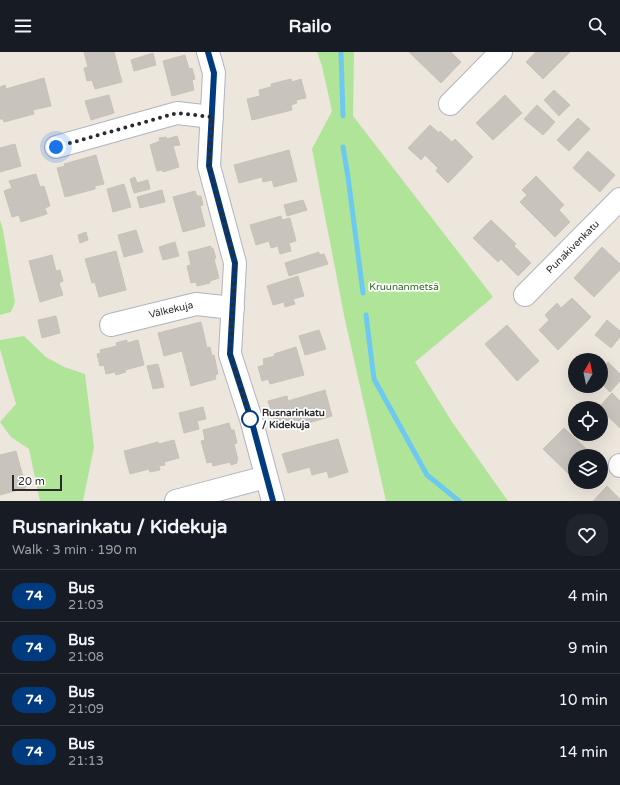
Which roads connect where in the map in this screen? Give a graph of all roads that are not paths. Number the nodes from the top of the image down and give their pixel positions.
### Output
1 (208, 52) edge
2 (501, 52) edge
3 (450, 104) dead end
4 (212, 117) junction
5 (56, 147) dead end
6 (620, 198) edge
7 (525, 295) dead end
8 (232, 308) junction
9 (111, 324) dead end
10 (266, 477) junction
11 (176, 501) edge
12 (273, 501) edge

1 - 4 street
2 - 3 street
4 - 5 street
4 - 8 street
6 - 7 street, Punakivenkatu
8 - 9 street, Välkekuja
8 - 10 street
10 - 11 street
10 - 12 street

